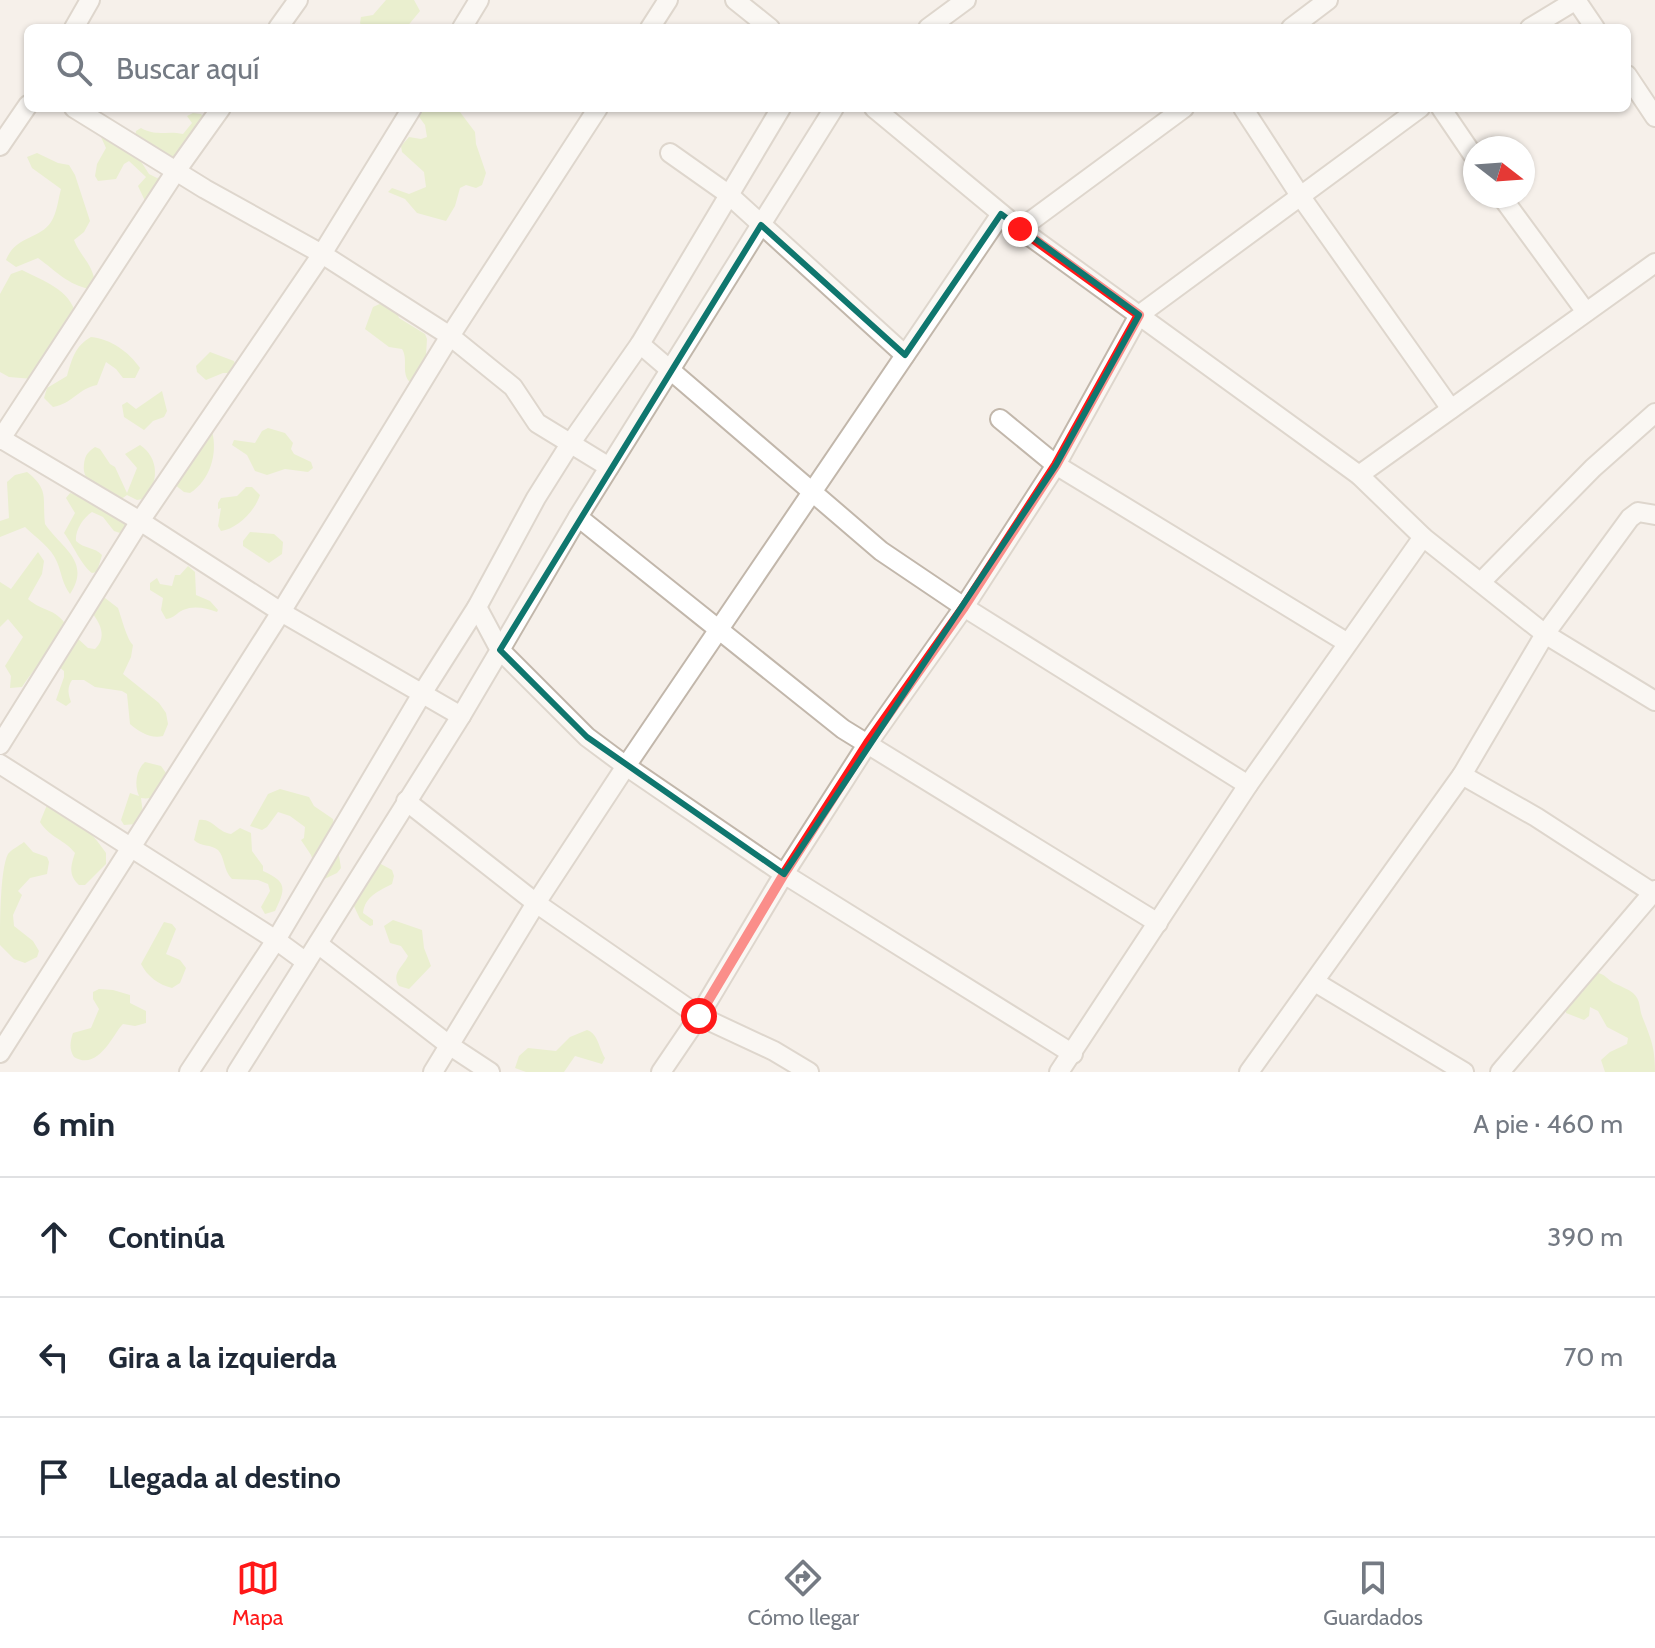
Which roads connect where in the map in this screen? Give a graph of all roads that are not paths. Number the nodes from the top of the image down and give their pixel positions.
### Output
1 (90, 0) edge
2 (298, 0) edge
3 (479, 0) edge
4 (668, 0) edge
5 (735, 0) edge
6 (965, 0) edge
7 (1328, 0) edge
8 (76, 24) edge
9 (281, 24) edge
10 (464, 24) edge
11 (653, 24) edge
12 (765, 24) edge
13 (933, 24) edge
14 (1296, 24) edge
15 (1537, 24) edge
16 (1592, 24) edge
17 (1631, 81) edge
18 (24, 110) edge
19 (80, 112) edge
20 (218, 112) edge
21 (410, 112) edge
22 (595, 112) edge
23 (779, 112) edge
24 (832, 112) edge
25 (879, 112) edge
26 (1179, 112) edge
27 (1246, 112) edge
28 (1415, 112) edge
29 (1444, 112) edge
30 (1655, 117) edge
31 (2, 139) edge
32 (1463, 140) edge
33 (670, 153) dead end
34 (176, 171) junction
35 (728, 194) junction
36 (1301, 197) junction
37 (1510, 208) edge
38 (1001, 214) junction
39 (761, 225) junction
40 (1020, 229) junction
41 (322, 254) junction
42 (1649, 268) edge
43 (1655, 288) edge
44 (1586, 312) junction
45 (1139, 315) junction
46 (450, 336) junction
47 (640, 344) junction
48 (905, 355) junction
49 (671, 370) junction
50 (1451, 409) junction
51 (1655, 413) edge
52 (1000, 419) dead end
53 (0, 439) edge
54 (570, 444) junction
55 (1056, 465) junction
56 (609, 467) junction
57 (1359, 475) junction
58 (812, 492) junction
59 (1655, 515) edge
60 (578, 517) junction
61 (140, 521) junction
62 (1423, 537) junction
63 (1481, 582) junction
64 (477, 607) junction
65 (964, 607) junction
66 (281, 612) junction
67 (719, 630) junction
68 (1545, 634) junction
69 (1346, 642) junction
70 (500, 650) junction
71 (423, 692) junction
72 (1655, 701) edge
73 (461, 716) junction
74 (868, 743) junction
75 (0, 745) edge
76 (0, 764) edge
77 (626, 766) junction
78 (1462, 775) junction
79 (1248, 785) junction
80 (406, 801) junction
81 (131, 847) junction
82 (784, 874) junction
83 (1654, 892) edge
84 (536, 903) junction
85 (1158, 923) junction
86 (276, 940) junction
87 (318, 944) junction
88 (306, 962) junction
89 (1315, 982) junction
90 (699, 1016) junction
91 (449, 1045) junction
92 (0, 1053) edge
93 (1073, 1054) junction
94 (189, 1072) edge
95 (237, 1072) edge
96 (433, 1072) edge
97 (490, 1072) edge
98 (661, 1072) edge
99 (809, 1072) edge
100 (1059, 1072) edge
101 (1249, 1072) edge
102 (1464, 1072) edge
103 (1500, 1072) edge

1 - 8 street
2 - 9 street
3 - 10 street
4 - 11 street
5 - 12 street
6 - 13 street
7 - 14 street
15 - 16 street
17 - 30 street
18 - 31 street
19 - 34 street
20 - 34 street
21 - 41 street
22 - 46 street
23 - 35 street
24 - 39 street
25 - 38 street
26 - 40 street
27 - 36 street
28 - 36 street
29 - 32 street
33 - 35 street
34 - 41 street
34 - 53 street
35 - 39 street
35 - 47 street
36 - 45 street
36 - 50 street
37 - 44 street
38 - 40 street
38 - 48 street
39 - 48 street
39 - 49 street
40 - 45 street
41 - 46 street
41 - 61 street
42 - 43 street
42 - 44 street
44 - 50 street
45 - 55 street
45 - 57 street
46 - 54 street
46 - 66 street
47 - 49 street
47 - 54 street
48 - 58 street
49 - 56 street
49 - 58 street
50 - 57 street
51 - 63 street
52 - 55 street
53 - 61 street
54 - 56 street
54 - 64 street
55 - 65 street
55 - 69 street
56 - 60 street
57 - 62 street
58 - 65 street
58 - 67 street
59 - 68 street
60 - 67 street
60 - 70 street
61 - 66 street
61 - 75 street
62 - 63 street
62 - 69 street
63 - 68 street
64 - 70 street
64 - 71 street
65 - 74 street
65 - 79 street
66 - 71 street
66 - 81 street
67 - 74 street
67 - 77 street
68 - 72 street
68 - 78 street
69 - 79 street
70 - 73 street
70 - 77 street
71 - 73 street
71 - 86 street
73 - 80 street
74 - 82 street
74 - 85 street
76 - 81 street
77 - 82 street
77 - 84 street
78 - 83 street
78 - 89 street
79 - 85 street
80 - 84 street
80 - 87 street
81 - 86 street
81 - 92 street
82 - 90 street
82 - 93 street
83 - 103 street
84 - 90 street
84 - 91 street
85 - 93 street
86 - 88 street
86 - 94 street
87 - 88 street
87 - 91 street
88 - 95 street
89 - 101 street
89 - 102 street
90 - 98 street
90 - 99 street
91 - 96 street
91 - 97 street
93 - 100 street

